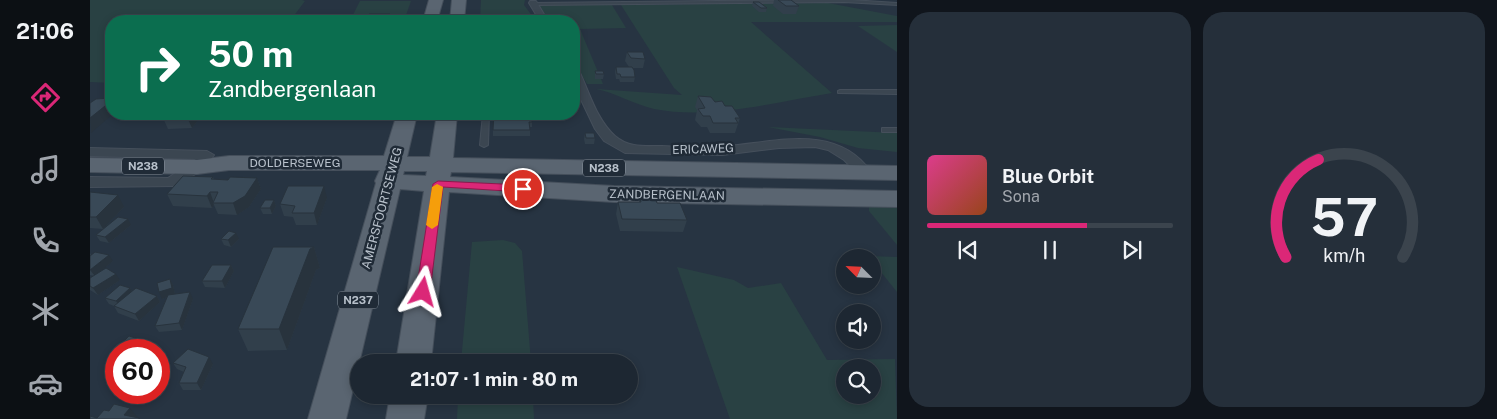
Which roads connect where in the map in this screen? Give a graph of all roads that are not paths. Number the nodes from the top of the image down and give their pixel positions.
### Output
1 (436, 0) edge
2 (459, 0) edge
3 (533, 4) joint
4 (897, 5) edge
5 (432, 15) edge
6 (458, 15) edge
7 (540, 15) edge
8 (580, 86) edge
9 (840, 92) dead end
10 (897, 92) edge
11 (405, 120) edge
12 (446, 120) edge
13 (486, 120) edge
14 (885, 130) dead end
15 (897, 130) edge
16 (484, 145) dead end
17 (90, 152) edge
18 (90, 165) edge
19 (196, 167) junction
20 (392, 172) junction
21 (864, 172) junction
22 (897, 173) edge
23 (439, 174) junction
24 (90, 182) edge
25 (892, 199) edge
26 (414, 354) edge
27 (408, 404) edge
28 (327, 419) edge
29 (406, 419) edge

1 - 5 main road
2 - 6 main road
3 - 4 lane
3 - 7 street
8 - 21 street, ERICAWEG
9 - 10 lane
11 - 20 main road, AMERSFOORTSEWEG / N237
12 - 23 main road
13 - 16 lane
14 - 15 lane
17 - 19 street
18 - 19 main road, DOLDERSEWEG / N238
19 - 20 main road, DOLDERSEWEG / N238
19 - 24 street
20 - 23 main road, N238
20 - 28 main road, AMERSFOORTSEWEG / N237
21 - 22 main road, ZANDBERGENLAAN / N238
21 - 23 main road, ZANDBERGENLAAN / N238
21 - 25 main road
23 - 25 main road, ZANDBERGENLAAN / N238
23 - 26 main road
27 - 29 main road

